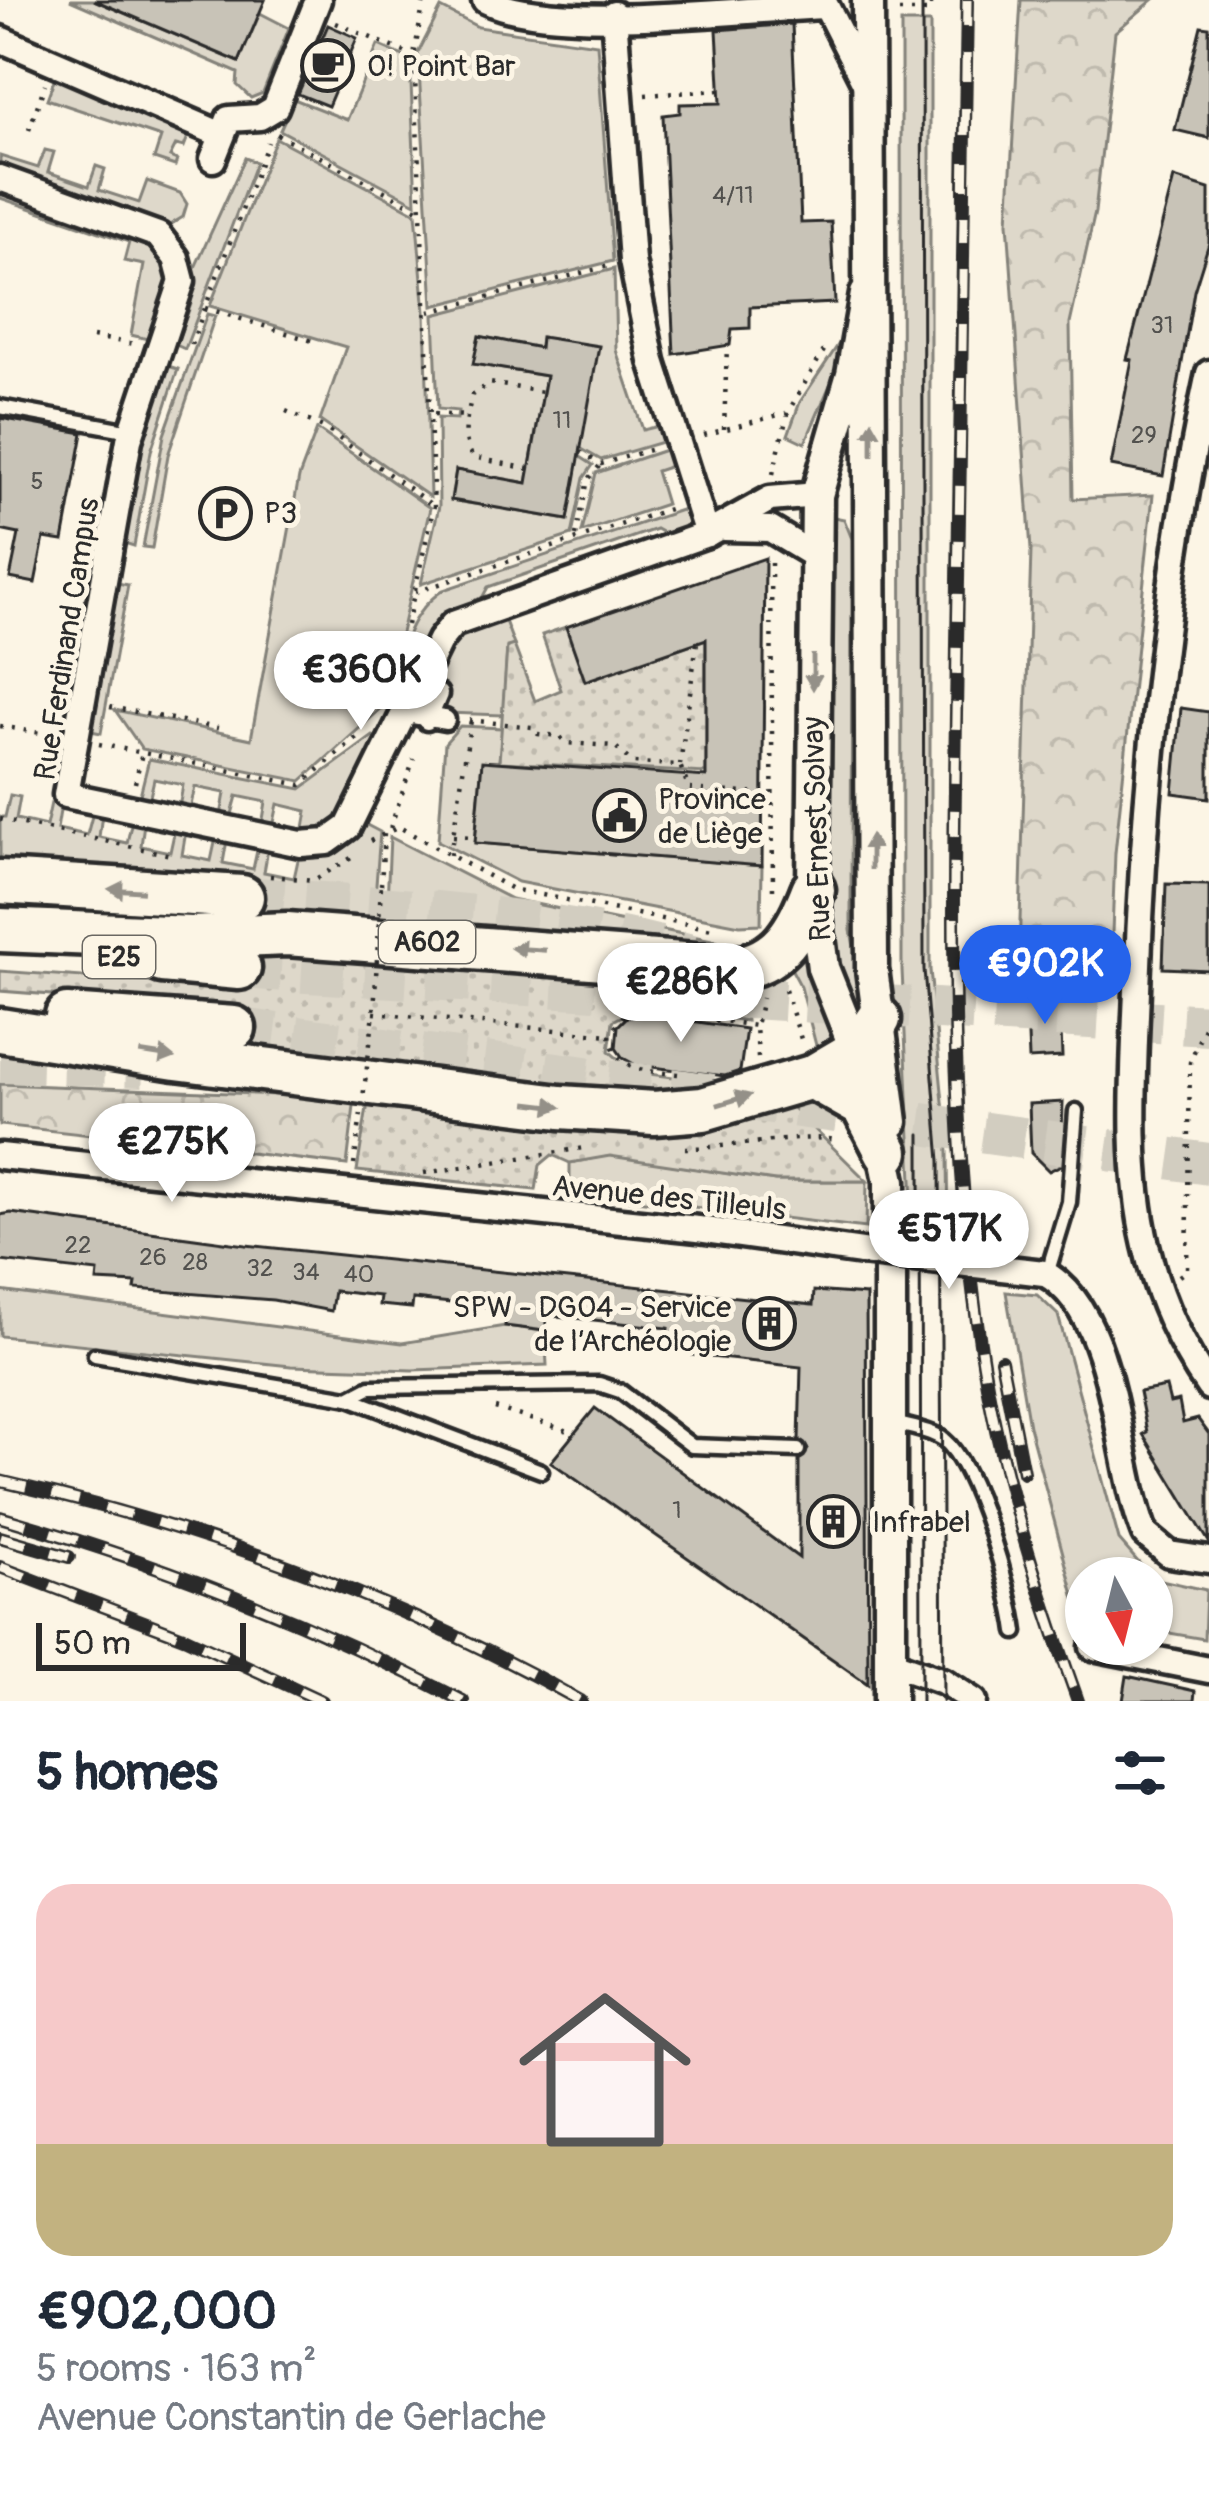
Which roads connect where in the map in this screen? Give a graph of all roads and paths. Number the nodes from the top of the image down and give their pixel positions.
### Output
1 (424, 0) edge
2 (485, 0) edge
3 (868, 0) edge
4 (901, 0) edge
5 (930, 0) edge
6 (824, 3) edge
7 (316, 7) edge
8 (930, 10) dead end
9 (901, 11) dead end
10 (614, 14) junction
11 (0, 39) edge
12 (414, 56) junction
13 (53, 62) junction
14 (867, 87) junction
15 (721, 90) dead end
16 (621, 96) junction
17 (273, 120) junction
18 (29, 130) dead end
19 (0, 178) edge
20 (420, 210) junction
21 (632, 261) junction
22 (866, 294) junction
23 (205, 308) junction
24 (429, 312) junction
25 (316, 342) dead end
26 (727, 346) dead end
27 (185, 360) dead end
28 (1209, 373) edge
29 (543, 392) dead end
30 (0, 407) edge
31 (286, 411) dead end
32 (788, 412) dead end
33 (434, 414) junction
34 (468, 416) junction
35 (724, 430) junction
36 (132, 431) junction
37 (676, 442) junction
38 (580, 452) dead end
39 (601, 464) junction
40 (529, 469) dead end
41 (817, 495) junction
42 (696, 500) junction
43 (434, 506) junction
44 (715, 531) junction
45 (576, 538) junction
46 (813, 555) junction
47 (872, 555) junction
48 (415, 592) junction
49 (697, 642) dead end
50 (399, 661) dead end
51 (438, 694) dead end
52 (428, 718) joint
53 (375, 720) dead end
54 (0, 725) edge
55 (218, 728) dead end
56 (75, 739) junction
57 (102, 745) junction
58 (680, 765) junction
59 (773, 795) dead end
60 (0, 819) edge
61 (387, 831) junction
62 (453, 836) junction
63 (476, 838) dead end
64 (450, 855) junction
65 (187, 858) dead end
66 (0, 882) edge
67 (247, 884) joint
68 (813, 890) junction
69 (0, 930) edge
70 (718, 930) dead end
71 (0, 946) edge
72 (239, 968) tunnel mouth
73 (777, 968) junction
74 (0, 1011) edge
75 (374, 1013) junction
76 (1209, 1016) edge
77 (756, 1026) junction
78 (234, 1028) tunnel mouth
79 (0, 1030) edge
80 (610, 1035) junction
81 (869, 1035) junction
82 (698, 1076) dead end
83 (812, 1077) junction
84 (762, 1091) junction
85 (1076, 1111) dead end
86 (824, 1135) dead end
87 (610, 1144) dead end
88 (673, 1146) dead end
89 (887, 1152) junction
90 (0, 1156) edge
91 (350, 1194) junction
92 (406, 1200) junction
93 (1045, 1273) junction
94 (1161, 1291) junction
95 (95, 1355) dead end
96 (449, 1386) junction
97 (1209, 1387) edge
98 (350, 1398) junction
99 (575, 1433) dead end
100 (884, 1442) junction
101 (798, 1450) dead end
102 (542, 1471) dead end
103 (1209, 1559) edge
104 (1016, 1632) dead end
105 (890, 1662) junction
106 (1173, 1663) edge
107 (1209, 1670) edge
108 (890, 1700) edge
109 (974, 1701) edge

1 - 12 path
2 - 10 street
3 - 14 street, Rue Ernest Solvay
4 - 9 path
5 - 8 path
6 - 10 street
6 - 14 street
7 - 12 path
7 - 17 street
10 - 16 street
11 - 13 street
12 - 20 path
13 - 17 street
13 - 18 path
14 - 22 street, Rue Ernest Solvay
15 - 16 path
16 - 21 street
17 - 20 path
17 - 23 path
19 - 36 street, Rue Ferdinand Campus
20 - 24 path
21 - 24 path
21 - 37 street
22 - 41 street, Rue Ernest Solvay
47 -> 22 street, Rue Ernest Solvay
23 - 25 path
23 - 27 path
24 - 33 path
26 - 35 path
28 - 94 street
29 - 34 path
30 - 36 lane
31 - 43 path
32 - 35 path
33 - 34 path
33 - 43 path
34 - 40 path
35 - 37 path
36 - 56 street, Rue Ferdinand Campus
37 - 39 path
37 - 42 street
38 - 39 path
39 - 45 path
41 - 44 street, Rue Ferdinand Campus
41 - 46 street, Rue Ernest Solvay
41 - 47 street, Rue Ernest Solvay
42 - 44 street
42 - 45 path
43 - 48 path
44 - 46 street
44 - 56 street, Rue Ferdinand Campus
45 - 48 path
46 -> 68 street, Rue Ernest Solvay
81 -> 47 street, Rue Ernest Solvay
48 - 50 path
49 - 58 path
51 - 52 street
52 - 61 path
53 - 57 path
54 - 56 path
55 - 57 path
56 - 57 path
58 - 59 path
58 - 62 path
60 - 65 path
61 - 64 path
61 - 67 path
61 - 75 path, bridge
62 - 63 path
62 - 64 path
64 - 70 path
67 -> 66 highway
68 - 73 highway
68 - 81 street, Rue Ernest Solvay
73 -> 69 highway, A602
71 - 72 highway, E25
73 - 77 path
73 - 83 path
74 - 78 highway, E25
75 - 80 path
75 - 91 path, bridge
76 - 94 path
77 - 80 path
77 - 84 path
79 -> 84 highway
80 - 82 path
81 - 83 highway
81 - 89 street, Rue Ernest Solvay
83 - 84 highway
83 - 89 highway
85 - 93 lane
86 - 88 path
87 - 92 path
89 - 100 street, Rue Ernest Solvay
90 - 91 street, Avenue des Tilleuls
91 - 92 street, Avenue des Tilleuls
92 - 93 street, Avenue des Tilleuls, bridge
93 - 103 street
94 - 97 street
95 - 98 lane
96 - 98 lane
96 - 99 path
96 - 101 lane
98 - 102 lane
100 - 104 lane
100 - 105 street, Rue Ernest Solvay
105 - 108 street, Rue Ernest Solvay
105 - 109 street
106 - 107 street

